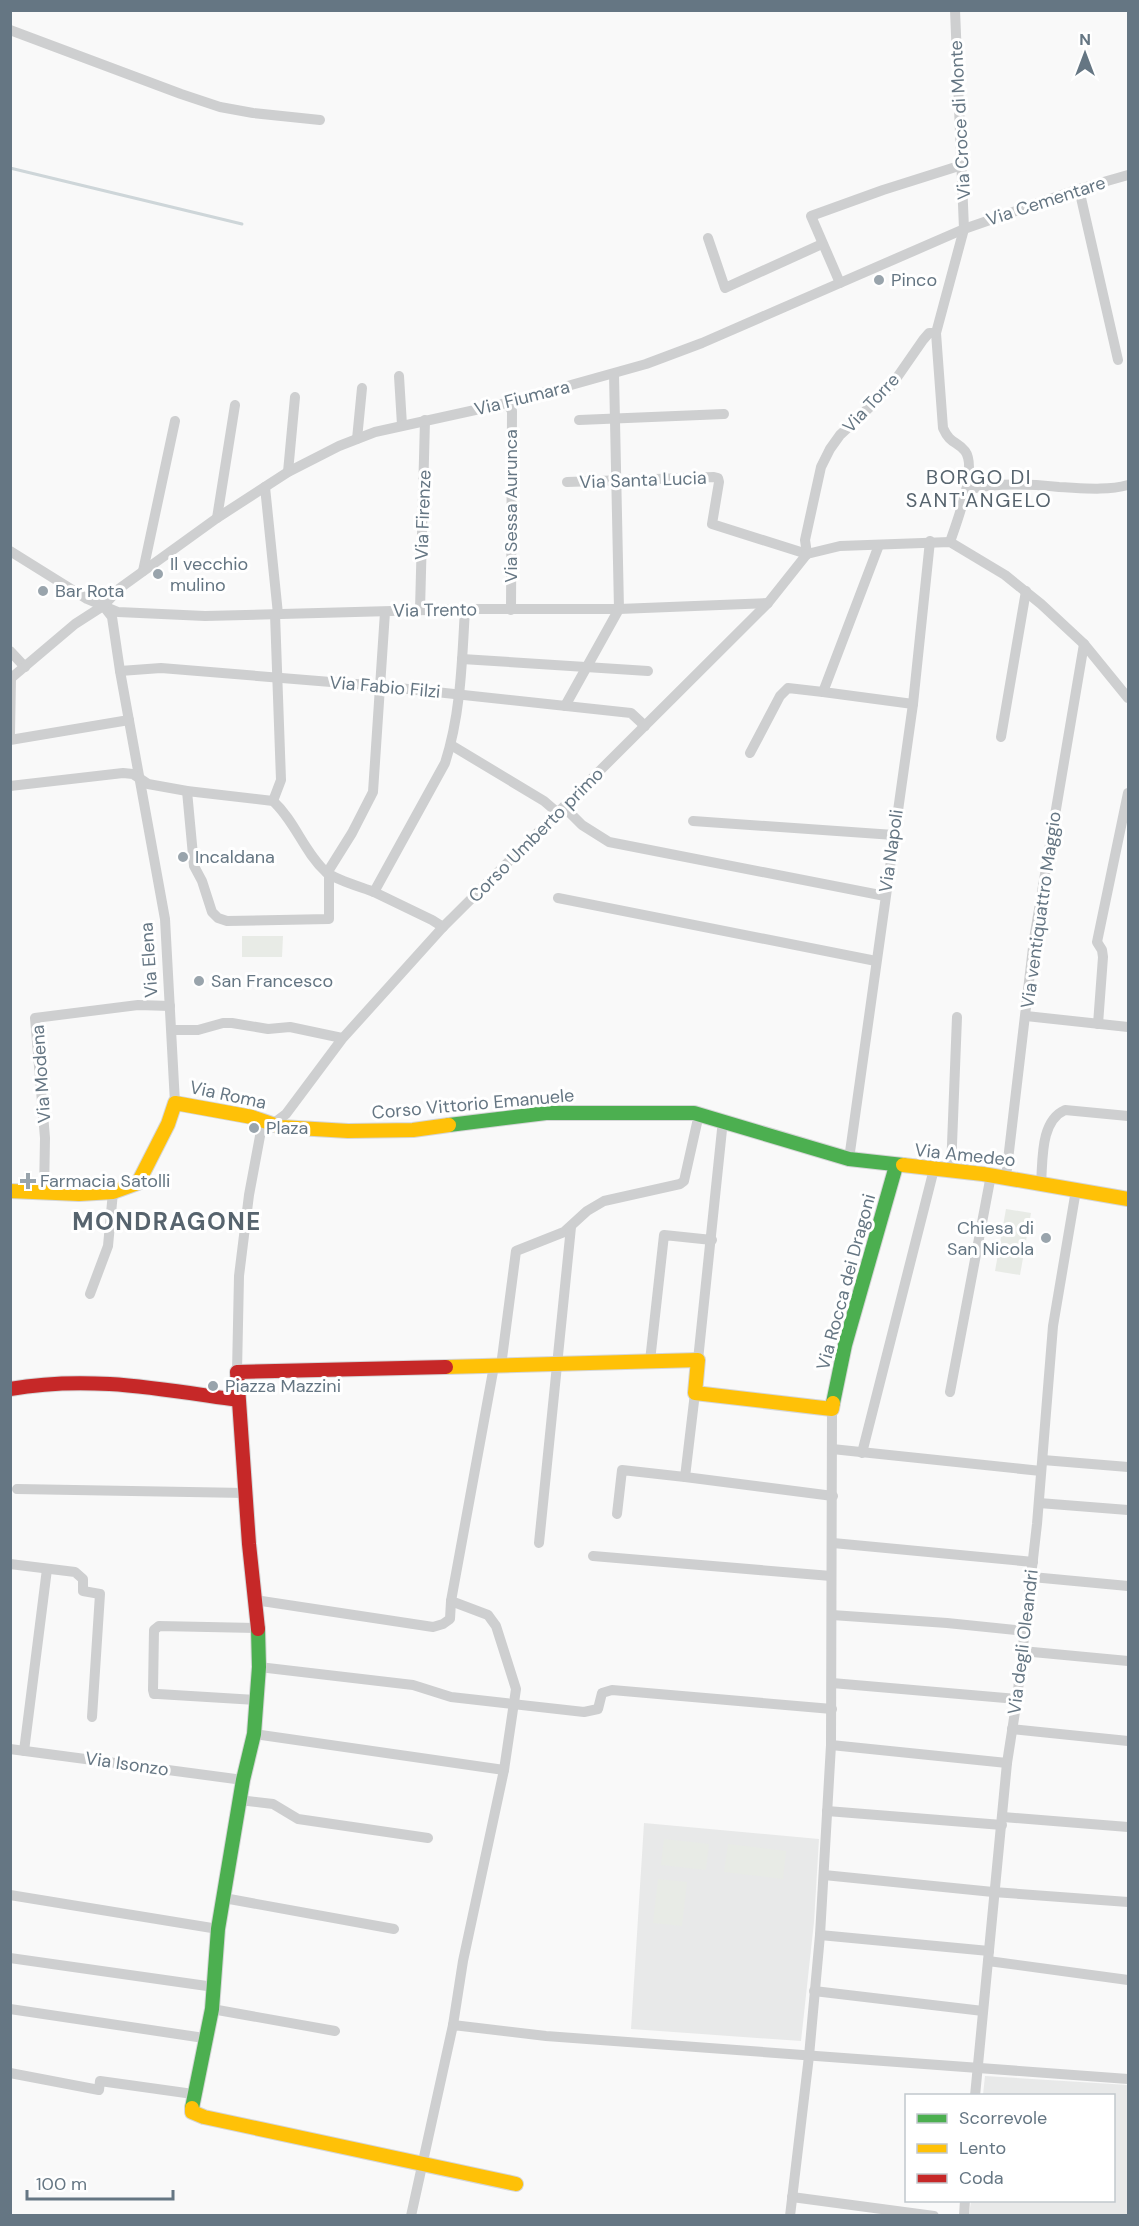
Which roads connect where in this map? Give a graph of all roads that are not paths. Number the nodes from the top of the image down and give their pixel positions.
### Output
1 (955, 10) edge
2 (10, 30) edge
3 (320, 120) dead end
4 (962, 165) junction
5 (1128, 175) edge
6 (1079, 189) junction
7 (964, 229) junction
8 (708, 238) dead end
9 (822, 244) junction
10 (840, 282) junction
11 (936, 333) junction
12 (1118, 360) dead end
13 (614, 374) junction
14 (399, 376) dead end
15 (362, 388) dead end
16 (295, 397) dead end
17 (507, 403) junction
18 (235, 405) dead end
19 (724, 414) dead end
20 (616, 419) junction
21 (425, 420) junction
22 (579, 420) dead end
23 (175, 421) dead end
24 (402, 425) junction
25 (357, 439) junction
26 (288, 472) junction
27 (617, 480) junction
28 (567, 482) dead end
29 (1128, 485) edge
30 (265, 487) junction
31 (967, 490) junction
32 (217, 518) junction
33 (930, 541) junction
34 (950, 542) junction
35 (879, 545) junction
36 (10, 551) edge
37 (807, 554) junction
38 (143, 572) junction
39 (1026, 591) junction
40 (768, 603) junction
41 (103, 606) junction
42 (465, 609) junction
43 (619, 609) junction
44 (420, 610) junction
45 (511, 610) junction
46 (385, 612) junction
47 (276, 614) junction
48 (1084, 644) junction
49 (10, 651) edge
50 (462, 659) junction
51 (25, 667) junction
52 (586, 667) junction
53 (120, 671) junction
54 (648, 671) dead end
55 (11, 678) edge
56 (278, 679) junction
57 (380, 686) junction
58 (824, 692) junction
59 (458, 694) junction
60 (1128, 698) edge
61 (913, 704) junction
62 (565, 706) junction
63 (129, 720) junction
64 (645, 726) junction
65 (10, 734) edge
66 (1001, 737) dead end
67 (10, 740) edge
68 (451, 745) junction
69 (750, 753) dead end
70 (140, 779) junction
71 (10, 786) edge
72 (187, 791) junction
73 (1128, 794) edge
74 (273, 801) junction
75 (561, 810) junction
76 (693, 821) dead end
77 (894, 835) junction
78 (328, 874) junction
79 (374, 892) junction
80 (885, 896) junction
81 (558, 898) dead end
82 (443, 927) junction
83 (876, 961) junction
84 (170, 1006) junction
85 (1026, 1016) junction
86 (957, 1017) dead end
87 (1098, 1024) junction
88 (1128, 1027) edge
89 (172, 1030) junction
90 (342, 1038) junction
91 (175, 1103) junction
92 (699, 1114) junction
93 (1128, 1116) edge
94 (723, 1120) junction
95 (268, 1122) junction
96 (849, 1159) junction
97 (896, 1166) junction
98 (934, 1169) junction
99 (951, 1170) junction
100 (991, 1175) junction
101 (1006, 1177) junction
102 (1041, 1183) junction
103 (1076, 1190) junction
104 (10, 1191) edge
105 (113, 1192) junction
106 (44, 1193) junction
107 (1128, 1199) edge
108 (571, 1227) junction
109 (712, 1240) junction
110 (90, 1294) dead end
111 (698, 1360) junction
112 (650, 1361) junction
113 (556, 1364) junction
114 (498, 1366) junction
115 (237, 1372) junction
116 (10, 1389) edge
117 (950, 1392) dead end
118 (695, 1393) junction
119 (238, 1400) junction
120 (832, 1409) junction
121 (832, 1449) junction
122 (862, 1453) junction
123 (1042, 1466) junction
124 (1128, 1467) edge
125 (685, 1477) junction
126 (17, 1489) dead end
127 (246, 1493) junction
128 (833, 1496) junction
129 (1039, 1503) junction
130 (1128, 1510) edge
131 (617, 1514) dead end
132 (539, 1543) dead end
133 (833, 1544) junction
134 (593, 1556) dead end
135 (1033, 1562) junction
136 (10, 1564) edge
137 (47, 1569) junction
138 (831, 1576) junction
139 (1032, 1577) junction
140 (1128, 1586) edge
141 (255, 1600) junction
142 (451, 1601) junction
143 (832, 1615) junction
144 (258, 1628) junction
145 (1024, 1631) junction
146 (1022, 1651) junction
147 (1128, 1661) edge
148 (259, 1667) junction
149 (832, 1683) junction
150 (1017, 1699) junction
151 (257, 1700) junction
152 (515, 1704) junction
153 (832, 1709) junction
154 (92, 1718) dead end
155 (1012, 1729) junction
156 (254, 1734) junction
157 (1128, 1741) edge
158 (831, 1745) junction
159 (10, 1749) edge
160 (24, 1750) junction
161 (1007, 1763) junction
162 (504, 1770) junction
163 (243, 1780) junction
164 (239, 1800) junction
165 (827, 1811) junction
166 (1002, 1821) junction
167 (1128, 1827) edge
168 (428, 1838) dead end
169 (824, 1875) junction
170 (993, 1892) junction
171 (10, 1895) edge
172 (224, 1898) junction
173 (1128, 1902) edge
174 (218, 1929) junction
175 (394, 1929) dead end
176 (820, 1935) junction
177 (988, 1956) junction
178 (10, 1958) edge
179 (1128, 1980) edge
180 (214, 1988) junction
181 (814, 1991) junction
182 (10, 2009) edge
183 (212, 2009) junction
184 (983, 2011) junction
185 (453, 2025) junction
186 (335, 2031) dead end
187 (204, 2038) junction
188 (809, 2056) junction
189 (978, 2068) junction
190 (10, 2073) edge
191 (1128, 2079) edge
192 (193, 2094) junction
193 (975, 2094) edge
194 (422, 2164) junction
195 (516, 2184) dead end
196 (792, 2197) junction
197 (411, 2216) edge
198 (790, 2216) edge
199 (934, 2216) edge

1 - 4 street, Via Croce di Monte
2 - 3 street
4 - 7 street, Via Croce di Monte
4 - 9 street
5 - 6 street, Via Cementare
6 - 7 street, Via Cementare
6 - 12 street
7 - 10 street, Via Fiumara
7 - 11 street
8 - 9 street
9 - 10 street
10 - 13 street, Via Fiumara
11 - 31 street
11 - 37 street, Via Torre
13 - 17 street, Via Fiumara
13 - 20 street
14 - 24 street
15 - 25 street
16 - 26 street
17 - 21 street, Via Fiumara
17 - 45 street, Via Sessa Aurunca
18 - 32 street
19 - 20 street
20 - 22 street
20 - 27 street
21 - 24 street, Via Fiumara
21 - 44 street, Via Firenze
23 - 38 street
24 - 25 street, Via Fiumara
25 - 26 street, Via Fiumara
26 - 30 street, Via Fiumara
27 - 28 street, Via Santa Lucia
27 - 37 street, Via Santa Lucia
27 - 43 street
29 - 31 street
30 - 32 street, Via Fiumara
30 - 47 street
31 - 34 street
32 - 38 street, Via Fiumara
33 - 34 street
33 - 35 street
33 - 61 street, Via Napoli
34 - 39 street
35 - 37 street
35 - 58 street
36 - 41 street, Via Trento
37 - 40 street, Corso Umberto primo
38 - 41 street, Via Fiumara
39 - 48 street
39 - 66 street
40 - 43 street, Via Trento
40 - 64 street, Corso Umberto primo
41 - 47 street, Via Trento
41 - 51 street, Via Fiumara
41 - 53 street, Via Elena
42 - 44 street, Via Trento
42 - 45 street, Via Trento
42 - 50 street
43 - 45 street, Via Trento
43 - 52 street
44 - 46 street, Via Trento
46 - 47 street, Via Trento
46 - 57 street
47 - 56 street
48 - 60 street
48 - 85 street, Via ventiquattro Maggio
49 - 51 street
50 - 52 street
50 - 59 street
51 - 55 street, Via Fiumara
52 - 54 street
52 - 62 street
53 - 56 street, Via Fabio Filzi
53 - 63 street, Via Elena
55 - 65 street
56 - 57 street, Via Fabio Filzi
56 - 74 street
57 - 59 street, Via Fabio Filzi
57 - 78 street
58 - 61 street
58 - 69 street
59 - 62 street, Via Fabio Filzi
59 - 68 street
61 - 77 street, Via Napoli
62 - 64 street, Via Fabio Filzi
63 - 67 street
63 - 70 street, Via Elena
64 - 75 street, Corso Umberto primo
68 - 75 street
68 - 79 street
70 - 71 street
70 - 72 street
70 - 84 street, Via Elena
72 - 74 street
72 - 78 street
73 - 87 street
74 - 78 street
75 - 80 street
75 - 82 street, Corso Umberto primo
76 - 77 street
77 - 80 street, Via Napoli
78 - 79 street
79 - 82 street
80 - 83 street, Via Napoli
81 - 83 street
82 - 90 street, Corso Umberto primo
83 - 96 street, Via Napoli
84 - 89 street, Via Elena
84 - 106 street, Via Modena
85 - 87 street
85 - 101 street, Via ventiquattro Maggio
86 - 99 street
87 - 88 street
89 - 90 street
89 - 91 street, Via Elena
90 - 95 street, Corso Umberto primo
91 - 95 street, Via Roma
91 - 105 street, Via Elena
92 - 94 street, Corso Vittorio Emanuele
92 - 95 street, Corso Vittorio Emanuele
92 - 108 street
93 - 102 street
94 - 96 street, Corso Vittorio Emanuele
94 - 109 street
95 - 115 street
96 - 97 street, Via Amedeo
97 - 98 street, Via Amedeo
97 - 120 street, Via Rocca dei Dragoni
98 - 99 street, Via Amedeo
98 - 122 street
99 - 100 street, Via Amedeo
100 - 101 street, Via Amedeo
100 - 117 street
101 - 102 street, Via Amedeo
102 - 103 street, Via Amedeo
103 - 107 street, Via Amedeo
103 - 123 street, Via degli Oleandri
104 - 106 street, Via Elena
105 - 106 street, Via Elena
105 - 110 street
108 - 113 street
108 - 114 street
109 - 111 street
109 - 112 street
111 - 112 street
111 - 118 street
112 - 113 street
113 - 114 street
113 - 132 street
114 - 115 street
114 - 142 street
115 - 119 street
116 - 119 street
118 - 120 street
118 - 125 street
119 - 127 street
120 - 121 street
121 - 122 street
121 - 128 street
122 - 123 street
123 - 124 street
123 - 129 street, Via degli Oleandri
125 - 128 street
125 - 131 street
126 - 127 street
127 - 141 street
128 - 133 street
129 - 130 street
129 - 135 street, Via degli Oleandri
133 - 135 street
133 - 138 street
134 - 138 street
135 - 139 street, Via degli Oleandri
136 - 137 street
137 - 154 street
137 - 160 street
138 - 143 street
139 - 140 street
139 - 145 street, Via degli Oleandri
141 - 142 street
141 - 144 street
142 - 152 street
143 - 145 street
143 - 149 street
144 - 148 street
144 - 151 street
145 - 146 street, Via degli Oleandri
146 - 147 street
146 - 150 street, Via degli Oleandri
148 - 151 street
148 - 152 street
149 - 150 street
149 - 153 street
150 - 155 street, Via degli Oleandri
151 - 156 street
152 - 153 street
152 - 162 street
153 - 158 street
155 - 157 street
155 - 161 street, Via degli Oleandri
156 - 162 street
156 - 163 street
158 - 161 street
158 - 165 street
159 - 160 street, Via Isonzo
160 - 163 street, Via Isonzo
161 - 166 street, Via degli Oleandri
162 - 185 street
163 - 164 street
164 - 168 street
164 - 172 street
165 - 166 street
165 - 169 street
166 - 167 street
166 - 170 street, Via degli Oleandri
169 - 170 street
169 - 176 street
170 - 173 street
170 - 177 street, Via degli Oleandri
171 - 174 street
172 - 174 street
172 - 175 street
174 - 180 street
176 - 177 street
176 - 181 street
177 - 179 street
177 - 184 street, Via degli Oleandri
178 - 180 street
180 - 183 street
181 - 184 street
181 - 188 street
182 - 187 street
183 - 186 street
183 - 187 street
184 - 189 street, Via degli Oleandri
185 - 188 street
185 - 194 street
187 - 192 street
188 - 189 street
188 - 196 street
189 - 191 street
189 - 193 street, Via degli Oleandri
190 - 192 street
192 - 194 street
194 - 195 street
194 - 197 street
196 - 198 street
196 - 199 street

